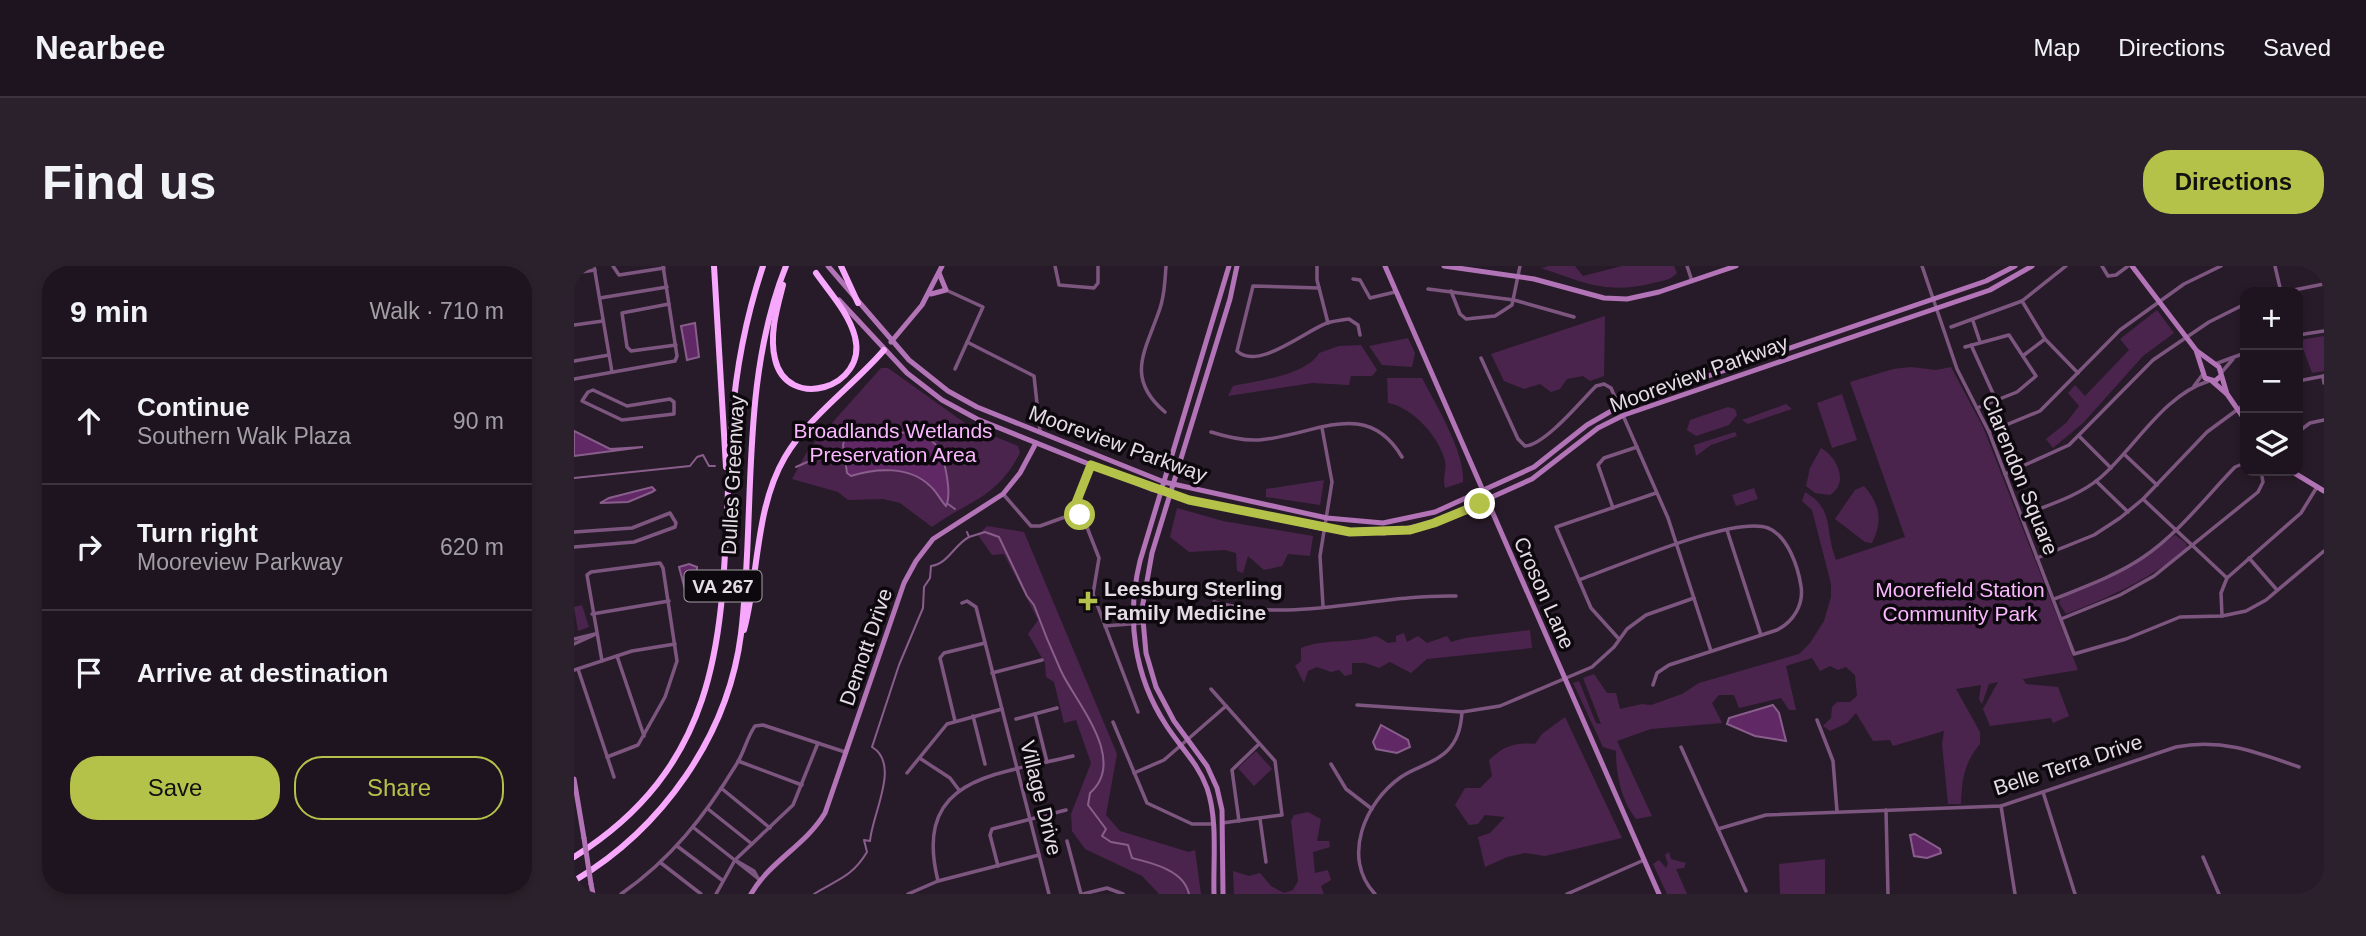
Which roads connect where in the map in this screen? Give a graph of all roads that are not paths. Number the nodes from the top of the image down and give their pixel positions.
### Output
1 (613, 266) edge
2 (714, 266) edge
3 (763, 266) edge
4 (787, 266) edge
5 (810, 266) edge
6 (827, 266) edge
7 (841, 266) edge
8 (1055, 266) edge
9 (1098, 266) edge
10 (1166, 266) edge
11 (1229, 266) edge
12 (1237, 266) edge
13 (1317, 266) edge
14 (1385, 266) edge
15 (1444, 266) edge
16 (1520, 266) edge
17 (1688, 266) edge
18 (1736, 266) edge
19 (1922, 266) edge
20 (2015, 266) edge
21 (2032, 266) edge
22 (2066, 266) edge
23 (2102, 266) edge
24 (2130, 266) edge
25 (2221, 266) edge
26 (2275, 266) edge
27 (663, 267) edge
28 (595, 268) edge
29 (941, 269) edge
30 (574, 273) edge
31 (816, 273) junction
32 (1518, 277) junction
33 (1353, 279) dead end
34 (1692, 281) junction
35 (2324, 284) edge
36 (667, 287) junction
37 (2280, 287) edge
38 (1319, 288) junction
39 (2303, 288) edge
40 (1427, 289) dead end
41 (946, 290) junction
42 (1451, 291) junction
43 (1395, 292) junction
44 (600, 298) junction
45 (926, 299) junction
46 (1934, 299) junction
47 (1514, 300) junction
48 (2159, 300) junction
49 (2022, 301) junction
50 (858, 303) junction
51 (669, 304) junction
52 (2240, 307) edge
53 (1937, 308) junction
54 (1574, 317) dead end
55 (1973, 320) junction
56 (603, 321) junction
57 (1328, 323) junction
58 (574, 326) edge
59 (1951, 327) dead end
60 (2324, 331) edge
61 (2303, 334) edge
62 (1360, 335) dead end
63 (2186, 336) junction
64 (2045, 339) junction
65 (891, 342) junction
66 (967, 342) junction
67 (1980, 342) junction
68 (676, 345) junction
69 (1971, 345) junction
70 (1965, 347) dead end
71 (884, 350) junction
72 (2196, 350) junction
73 (609, 355) junction
74 (2024, 355) junction
75 (2240, 356) edge
76 (1481, 358) dead end
77 (2233, 359) junction
78 (574, 360) edge
79 (2214, 364) junction
80 (954, 369) dead end
81 (612, 372) junction
82 (2204, 372) junction
83 (2078, 373) junction
84 (2221, 375) junction
85 (2323, 376) edge
86 (574, 379) edge
87 (2303, 380) edge
88 (2211, 381) junction
89 (2324, 383) edge
90 (2194, 386) junction
91 (2227, 394) junction
92 (574, 399) edge
93 (1996, 400) junction
94 (582, 401) junction
95 (1620, 406) junction
96 (1977, 408) junction
97 (2238, 409) junction
98 (1165, 412) dead end
99 (2241, 413) edge
100 (1623, 415) junction
101 (2324, 420) edge
102 (1322, 428) junction
103 (2303, 428) edge
104 (1211, 432) dead end
105 (1989, 432) junction
106 (1040, 433) junction
107 (2080, 436) junction
108 (1035, 443) junction
109 (1637, 447) junction
110 (2124, 454) junction
111 (1402, 457) dead end
112 (1091, 465) junction
113 (2240, 465) edge
114 (2110, 468) junction
115 (2005, 474) junction
116 (2262, 476) edge
117 (2298, 476) edge
118 (2096, 481) junction
119 (1164, 482) junction
120 (1173, 484) junction
121 (2157, 485) junction
122 (2316, 488) junction
123 (2324, 491) edge
124 (1161, 492) junction
125 (1482, 492) junction
126 (1657, 492) junction
127 (1003, 494) junction
128 (1170, 495) junction
129 (2143, 499) junction
130 (1486, 501) junction
131 (727, 505) junction
132 (1612, 508) junction
133 (2128, 512) junction
134 (1076, 513) junction
135 (2021, 516) junction
136 (1327, 518) junction
137 (1325, 529) junction
138 (1727, 530) junction
139 (2176, 530) junction
140 (574, 532) edge
141 (1677, 544) junction
142 (2193, 546) junction
143 (574, 547) edge
144 (2324, 551) edge
145 (2037, 558) junction
146 (2249, 558) junction
147 (2227, 578) junction
148 (1579, 580) junction
149 (2277, 590) junction
150 (1456, 596) dead end
151 (1694, 598) junction
152 (2054, 599) junction
153 (668, 601) junction
154 (1214, 602) dead end
155 (962, 603) dead end
156 (1323, 607) junction
157 (592, 614) junction
158 (2222, 616) junction
159 (2061, 619) junction
160 (1142, 623) junction
161 (1133, 624) junction
162 (1105, 626) junction
163 (595, 634) junction
164 (1761, 635) junction
165 (574, 639) edge
166 (1619, 639) junction
167 (985, 643) junction
168 (574, 644) edge
169 (675, 644) junction
170 (1711, 651) junction
171 (617, 656) junction
172 (1042, 660) dead end
173 (602, 661) junction
174 (736, 662) junction
175 (576, 670) edge
176 (992, 673) junction
177 (1565, 680) junction
178 (1653, 685) dead end
179 (1211, 689) dead end
180 (1357, 705) dead end
181 (1226, 706) junction
182 (1057, 708) dead end
183 (1002, 709) junction
184 (1138, 712) dead end
185 (1462, 712) junction
186 (1035, 714) junction
187 (973, 716) junction
188 (1016, 719) dead end
189 (1817, 720) dead end
190 (955, 721) junction
191 (1113, 722) dead end
192 (644, 736) junction
193 (1188, 739) junction
194 (818, 743) junction
195 (1260, 743) junction
196 (1181, 746) junction
197 (1681, 747) dead end
198 (847, 753) junction
199 (1073, 756) dead end
200 (607, 757) junction
201 (921, 759) junction
202 (738, 761) junction
203 (1047, 762) junction
204 (985, 764) dead end
205 (1331, 764) dead end
206 (2299, 767) dead end
207 (1017, 770) junction
208 (907, 773) dead end
209 (1134, 773) junction
210 (614, 777) dead end
211 (574, 779) edge
212 (802, 785) junction
213 (721, 788) junction
214 (960, 790) junction
215 (2043, 792) junction
216 (2001, 806) junction
217 (1372, 808) junction
218 (708, 809) junction
219 (1066, 810) dead end
220 (1886, 810) junction
221 (1838, 811) junction
222 (1030, 818) junction
223 (1260, 819) junction
224 (1239, 821) junction
225 (1222, 823) junction
226 (1213, 824) junction
227 (694, 828) junction
228 (770, 828) junction
229 (1718, 829) junction
230 (1067, 841) dead end
231 (752, 844) junction
232 (677, 846) junction
233 (1039, 855) junction
234 (574, 857) edge
235 (2203, 857) dead end
236 (734, 860) junction
237 (1644, 860) junction
238 (1266, 862) dead end
239 (661, 863) junction
240 (998, 866) junction
241 (722, 880) junction
242 (760, 880) junction
243 (574, 881) edge
244 (938, 881) junction
245 (626, 890) junction
246 (1746, 891) dead end
247 (593, 894) edge
248 (621, 894) edge
249 (632, 894) edge
250 (701, 894) edge
251 (716, 894) edge
252 (751, 894) edge
253 (908, 894) edge
254 (1049, 894) edge
255 (1082, 894) edge
256 (1123, 894) edge
257 (1214, 894) edge
258 (1223, 894) edge
259 (1375, 894) edge
260 (1567, 894) edge
261 (1658, 894) edge
262 (1888, 894) edge
263 (2015, 894) edge
264 (2075, 894) edge
265 (2219, 894) edge

1 - 27 street
2 - 131 highway
3 - 131 highway, Dulles Greenway / VA 267
4 - 31 highway
4 - 174 highway, Dulles Greenway / VA 267
5 - 31 main road, Mooreview Parkway
6 - 50 main road, Mooreview Parkway
7 - 50 highway
8 - 9 street
10 - 98 street
11 - 119 main road
12 - 120 main road
13 - 38 street
14 - 43 main road, Croson Lane
15 - 32 main road
16 - 32 street
17 - 34 street
18 - 34 main road
19 - 46 street, Clarendon Square
20 - 46 main road, Mooreview Parkway
21 - 53 main road, Mooreview Parkway
22 - 49 street
23 - 24 street
24 - 48 main road
25 - 48 street
26 - 37 street
27 - 36 street
28 - 30 street
28 - 44 street
29 - 41 main road
29 - 45 main road
31 - 71 main road, Mooreview Parkway
32 - 34 main road
32 - 47 street
33 - 43 street
35 - 39 street
36 - 44 street
36 - 51 street
38 - 57 street
38 - 57 street
40 - 42 street
41 - 45 main road
41 - 66 street
42 - 47 street
42 - 47 street
43 - 125 main road, Croson Lane
44 - 56 street
45 - 65 main road
46 - 53 street, Clarendon Square
46 - 95 main road, Mooreview Parkway
47 - 54 street
48 - 63 main road
48 - 83 street
49 - 55 street
49 - 64 street
50 - 65 main road, Mooreview Parkway
51 - 68 street
51 - 68 street
52 - 63 street
53 - 96 street, Clarendon Square
53 - 100 main road, Mooreview Parkway
55 - 59 street
55 - 67 street
56 - 58 street
56 - 73 street
57 - 62 street
60 - 61 street
63 - 72 main road
63 - 107 street
64 - 74 street
64 - 83 street
65 - 71 main road
65 - 106 main road, Mooreview Parkway
66 - 80 street
66 - 106 street
67 - 69 street
67 - 74 street
68 - 81 street
69 - 70 street
69 - 93 street
71 - 108 main road, Mooreview Parkway
71 - 174 highway
72 - 79 main road
72 - 82 main road
73 - 78 street
73 - 81 street
74 - 93 street
75 - 77 street
76 - 95 street
77 - 79 street
77 - 84 street
79 - 82 main road
79 - 84 main road
81 - 86 street
82 - 88 main road
82 - 90 street
83 - 105 street
84 - 88 main road
84 - 91 main road
85 - 87 street
85 - 89 street
88 - 90 street
88 - 91 main road
90 - 110 street
91 - 97 main road
92 - 94 street
93 - 96 street
94 - 94 street
95 - 100 street
95 - 125 main road, Mooreview Parkway
96 - 105 street, Clarendon Square
97 - 99 main road
97 - 121 street
100 - 109 street
100 - 130 main road, Mooreview Parkway
101 - 103 street
102 - 104 street
102 - 111 street
102 - 136 street
105 - 115 street, Clarendon Square
106 - 108 main road, Demott Drive
106 - 119 main road, Mooreview Parkway
107 - 114 street
107 - 115 street
108 - 112 main road, Mooreview Parkway
108 - 127 main road, Demott Drive
109 - 126 street
109 - 132 street
110 - 114 street
110 - 121 street
112 - 124 main road, Mooreview Parkway
112 - 134 street
113 - 139 street
114 - 118 street
115 - 135 street, Clarendon Square
116 - 142 street
117 - 122 main road
118 - 133 street
118 - 135 street
119 - 120 main road, Mooreview Parkway
119 - 124 main road
120 - 128 main road
120 - 136 main road, Mooreview Parkway
121 - 129 street
122 - 123 main road
122 - 146 street
124 - 128 main road, Mooreview Parkway
124 - 161 main road
125 - 130 main road, Croson Lane
125 - 136 main road, Mooreview Parkway
126 - 132 street
126 - 141 street
127 - 134 street
127 - 198 main road, Demott Drive
128 - 137 main road, Mooreview Parkway
128 - 160 main road
129 - 133 street
129 - 139 street
130 - 137 main road, Mooreview Parkway
130 - 177 main road, Croson Lane
131 - 234 highway, Dulles Greenway / VA 267
132 - 148 street
133 - 145 street
134 - 162 street
135 - 145 street, Clarendon Square
136 - 137 street
137 - 156 street
138 - 141 street
138 - 164 street
138 - 164 street
139 - 142 street
139 - 152 street
140 - 143 street
141 - 148 street
141 - 151 street
142 - 147 street
142 - 159 street
144 - 149 street
145 - 152 street, Clarendon Square
146 - 147 street
146 - 149 street
147 - 158 street
148 - 166 street
149 - 158 street
150 - 156 street
151 - 166 street
151 - 170 street
152 - 159 street, Clarendon Square
153 - 157 street
153 - 157 street
153 - 169 street
154 - 156 street
155 - 167 street, Village Drive
157 - 163 street
158 - 159 street, Clarendon Square
160 - 161 street
160 - 193 main road
161 - 162 street
161 - 196 main road
162 - 184 street
163 - 165 street
163 - 168 street
163 - 173 street
164 - 170 street
166 - 177 street
167 - 176 street, Village Drive
167 - 190 street
169 - 171 street
169 - 192 street
170 - 178 street
171 - 173 street
171 - 192 street
172 - 176 street
173 - 175 street
174 - 243 highway, Dulles Greenway / VA 267
175 - 200 street
176 - 183 street, Village Drive
177 - 185 street
177 - 237 main road, Croson Lane
179 - 181 street
180 - 185 street
181 - 193 street
181 - 195 street
182 - 186 street
183 - 187 street
183 - 207 street, Village Drive
185 - 217 street
186 - 188 street
186 - 203 street
187 - 190 street
187 - 204 street
189 - 221 street
190 - 201 street
191 - 209 street
192 - 200 street
193 - 196 street
193 - 225 main road
194 - 198 street
194 - 202 street
194 - 212 street
195 - 223 street
195 - 224 street
196 - 209 street
196 - 226 main road
197 - 229 street
198 - 242 main road, Demott Drive
199 - 203 street
200 - 210 street
201 - 208 street
201 - 214 street
202 - 212 street
202 - 213 street
203 - 207 street
205 - 217 street
206 - 215 street, Belle Terra Drive
207 - 214 street
207 - 222 street, Village Drive
209 - 226 street
211 - 247 main road, bridge
212 - 228 street
213 - 218 street
213 - 228 street
214 - 244 street
215 - 216 street, Belle Terra Drive
215 - 264 street
216 - 220 street, Belle Terra Drive
216 - 263 street
217 - 259 street
218 - 227 street
218 - 231 street
219 - 222 street
220 - 221 street, Belle Terra Drive
220 - 262 street
221 - 229 street, Belle Terra Drive
222 - 233 street, Village Drive
222 - 240 street
223 - 224 street
223 - 238 street
224 - 225 street
225 - 258 main road
226 - 257 main road
227 - 232 street
227 - 236 street
228 - 231 street
229 - 246 street
230 - 255 street
231 - 236 street
232 - 239 street
232 - 241 street
233 - 240 street
233 - 254 street, Village Drive
235 - 265 street
236 - 241 street
236 - 242 street
237 - 260 street
237 - 261 main road, Croson Lane
239 - 245 street
239 - 250 street
240 - 244 street
241 - 251 street
242 - 252 main road, Demott Drive
244 - 253 street
245 - 248 street
245 - 249 street
255 - 256 street

